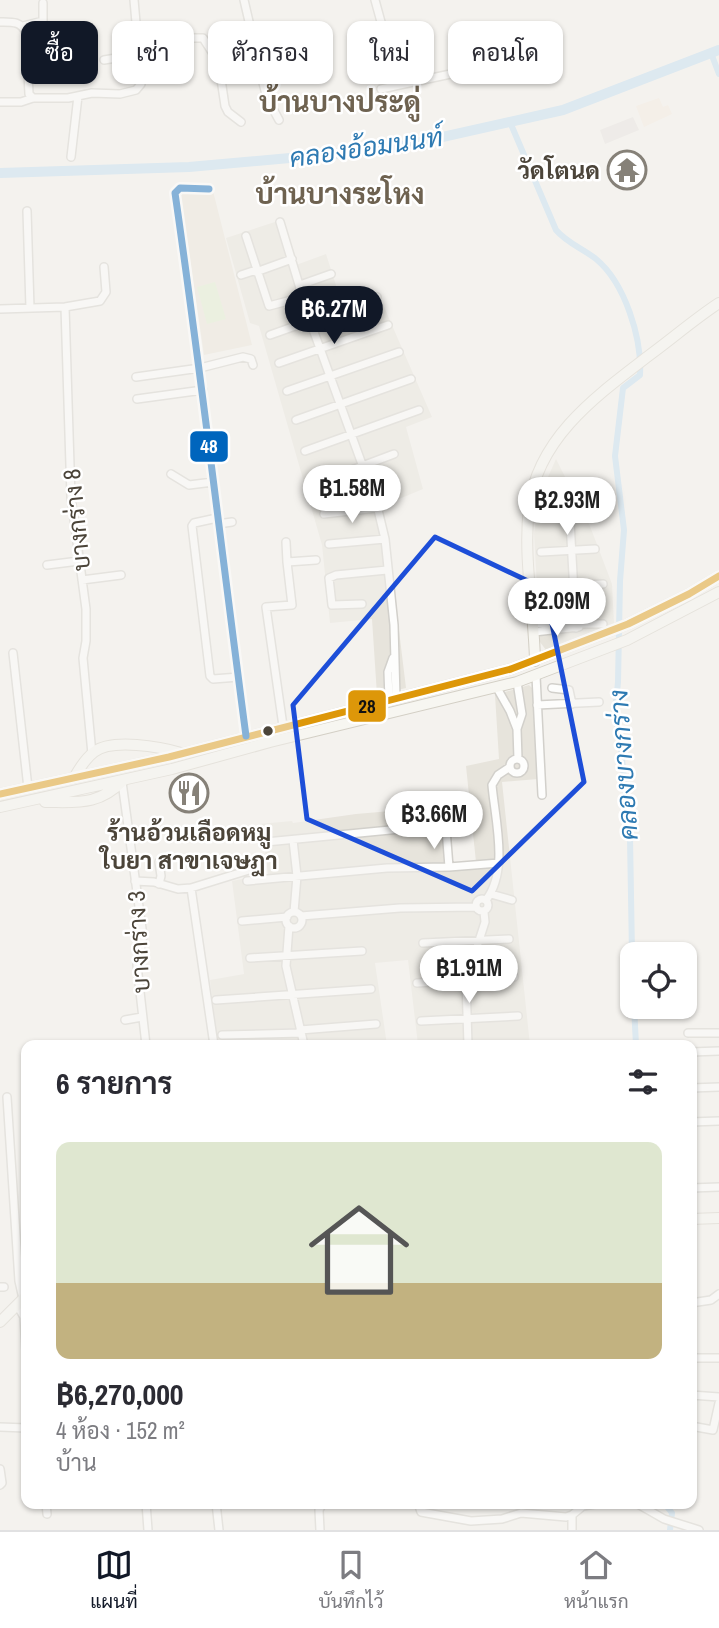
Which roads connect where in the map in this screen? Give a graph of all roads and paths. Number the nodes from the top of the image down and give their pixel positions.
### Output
1 (134, 0) edge
2 (244, 0) edge
3 (375, 0) edge
4 (43, 3) dead end
5 (43, 21) edge
6 (136, 21) edge
7 (248, 21) edge
8 (381, 21) edge
9 (0, 22) edge
10 (21, 25) edge
11 (194, 38) dead end
12 (208, 46) edge
13 (112, 59) edge
14 (104, 60) dead end
15 (29, 84) edge
16 (141, 84) edge
17 (222, 84) edge
18 (263, 84) edge
19 (398, 84) edge
20 (381, 89) dead end
21 (78, 96) junction
22 (33, 97) junction
23 (0, 102) edge
24 (279, 120) dead end
25 (241, 122) dead end
26 (71, 157) dead end
27 (209, 189) dead end
28 (27, 211) dead end
29 (280, 222) dead end
30 (246, 236) dead end
31 (292, 259) junction
32 (104, 267) dead end
33 (256, 271) junction
34 (331, 274) dead end
35 (241, 275) dead end
36 (300, 285) junction
37 (303, 297) junction
38 (377, 297) dead end
39 (718, 306) edge
40 (65, 307) junction
41 (30, 308) junction
42 (0, 309) edge
43 (310, 321) junction
44 (388, 325) dead end
45 (270, 335) dead end
46 (320, 349) junction
47 (399, 352) dead end
48 (279, 363) dead end
49 (253, 365) dead end
50 (200, 368) junction
51 (330, 376) junction
52 (136, 377) dead end
53 (411, 379) dead end
54 (203, 390) junction
55 (288, 391) dead end
56 (137, 399) dead end
57 (340, 405) junction
58 (419, 410) dead end
59 (296, 420) dead end
60 (350, 435) junction
61 (305, 451) dead end
62 (394, 454) dead end
63 (362, 466) junction
64 (171, 474) dead end
65 (367, 478) junction
66 (213, 482) junction
67 (563, 482) dead end
68 (317, 483) dead end
69 (374, 494) junction
70 (377, 508) junction
71 (324, 514) dead end
72 (570, 515) junction
73 (542, 518) dead end
74 (217, 521) junction
75 (232, 522) dead end
76 (385, 539) junction
77 (286, 542) dead end
78 (329, 544) dead end
79 (595, 549) dead end
80 (571, 551) junction
81 (541, 552) dead end
82 (316, 560) dead end
83 (79, 561) junction
84 (287, 562) junction
85 (47, 565) dead end
86 (387, 570) junction
87 (121, 575) dead end
88 (719, 576) edge
89 (82, 580) junction
90 (603, 584) dead end
91 (573, 586) junction
92 (544, 587) dead end
93 (719, 592) edge
94 (362, 604) dead end
95 (578, 626) junction
96 (534, 628) junction
97 (608, 628) junction
98 (13, 653) dead end
99 (535, 661) junction
100 (536, 676) junction
101 (239, 677) junction
102 (517, 682) junction
103 (497, 688) junction
104 (552, 688) dead end
105 (519, 697) junction
106 (392, 699) junction
107 (599, 702) dead end
108 (506, 703) junction
109 (572, 704) junction
110 (537, 705) junction
111 (283, 726) junction
112 (517, 729) junction
113 (88, 732) junction
114 (246, 736) junction
115 (110, 746) junction
116 (182, 753) junction
117 (92, 754) junction
118 (518, 759) junction
119 (510, 767) junction
120 (74, 778) junction
121 (123, 781) junction
122 (28, 788) junction
123 (111, 791) junction
124 (0, 794) edge
125 (542, 795) dead end
126 (124, 798) junction
127 (23, 802) junction
128 (0, 807) edge
129 (293, 840) junction
130 (266, 842) dead end
131 (159, 862) dead end
132 (499, 863) junction
133 (449, 867) junction
134 (248, 870) dead end
135 (296, 876) junction
136 (135, 881) junction
137 (247, 881) dead end
138 (159, 884) junction
139 (191, 888) junction
140 (489, 897) junction
141 (512, 900) dead end
142 (476, 908) junction
143 (485, 912) junction
144 (294, 915) junction
145 (242, 921) dead end
146 (289, 926) junction
147 (480, 939) junction
148 (509, 939) dead end
149 (423, 943) dead end
150 (362, 951) dead end
151 (286, 957) junction
152 (250, 958) dead end
153 (514, 977) dead end
154 (466, 981) junction
155 (417, 983) dead end
156 (370, 989) dead end
157 (292, 994) junction
158 (216, 1000) dead end
159 (518, 1016) dead end
160 (142, 1017) junction
161 (466, 1019) junction
162 (125, 1020) dead end
163 (421, 1021) dead end
164 (376, 1024) dead end
165 (301, 1032) junction
166 (688, 1033) dead end
167 (719, 1033) edge
168 (222, 1035) dead end
169 (145, 1040) edge
170 (213, 1040) edge
171 (303, 1040) edge
172 (468, 1040) edge
173 (719, 1051) edge
174 (697, 1052) edge
175 (719, 1087) edge
176 (697, 1088) edge
177 (7, 1097) dead end
178 (719, 1121) edge
179 (697, 1122) edge
180 (719, 1187) edge
181 (697, 1188) edge
182 (719, 1218) edge
183 (697, 1219) edge
184 (21, 1294) edge
185 (719, 1294) edge
186 (21, 1301) edge
187 (697, 1302) edge
188 (0, 1322) edge
189 (697, 1358) edge
190 (719, 1358) edge
191 (697, 1395) edge
192 (719, 1397) edge
193 (719, 1403) edge
194 (0, 1427) edge
195 (697, 1427) edge
196 (21, 1428) edge
197 (0, 1469) edge
198 (0, 1485) edge
199 (47, 1509) edge
200 (146, 1509) edge
201 (217, 1509) edge
202 (320, 1509) edge
203 (420, 1509) edge
204 (552, 1509) edge
205 (578, 1509) edge
206 (646, 1509) edge
207 (47, 1514) dead end
208 (553, 1515) junction
209 (572, 1515) junction
210 (148, 1530) edge
211 (219, 1530) edge
212 (320, 1530) edge
213 (572, 1530) edge
214 (699, 1530) edge

1 - 6 street
2 - 7 street
3 - 8 street
4 - 5 street
9 - 10 street
11 - 12 street
13 - 14 street
15 - 22 street
16 - 21 street
17 - 25 street
18 - 24 street
19 - 20 street
21 - 22 street
21 - 26 street
22 - 23 street
27 - 50 street
28 - 41 street
29 - 31 street
30 - 33 street
31 - 33 street
31 - 36 street
32 - 40 street
33 - 35 street
33 - 37 street
34 - 36 street
36 - 37 street
37 - 43 street
38 - 43 street
39 - 96 main road
40 - 41 street
40 - 83 street, บางกร่าง 8
41 - 42 street
43 - 45 street
43 - 46 street
44 - 46 street
46 - 48 street
46 - 51 street
47 - 51 street
49 - 50 street
50 - 52 street
50 - 54 street
51 - 55 street
51 - 57 street
53 - 57 street
54 - 56 street
54 - 66 street
57 - 59 street
57 - 60 street
58 - 60 street
60 - 61 street
60 - 63 street
62 - 63 street
63 - 65 street
63 - 68 street
64 - 66 street
65 - 69 street
65 - 69 street
66 - 74 street
67 - 72 street
69 - 70 street
70 - 71 street
70 - 76 street
72 - 73 street
72 - 80 street
74 - 75 street
74 - 101 street
74 - 101 street
76 - 78 street
76 - 86 street
77 - 84 street
79 - 80 street
80 - 81 street
80 - 91 street
82 - 84 street
83 - 85 street
83 - 89 street, บางกร่าง 8
84 - 111 street
86 - 94 street
86 - 106 street
87 - 89 street
88 - 97 main road
89 - 113 street, บางกร่าง 8
90 - 91 street
91 - 92 street
91 - 95 street
93 - 100 main road
95 - 96 street
95 - 97 street
96 - 99 main road
97 - 99 main road
98 - 122 street
99 - 106 main road
100 - 102 main road
100 - 110 street
101 - 114 street
102 - 103 main road
102 - 105 street
103 - 108 street
103 - 121 main road
104 - 109 street
105 - 108 street
105 - 112 street
106 - 111 main road
107 - 109 street
108 - 112 street
109 - 110 street
110 - 125 street
111 - 114 main road
112 - 118 street
113 - 115 street
113 - 117 street, บางกร่าง 8
114 - 116 main road
115 - 116 main road
115 - 117 main road
116 - 120 main road
117 - 120 main road
118 - 119 street
118 - 119 street
119 - 132 street
120 - 122 main road
121 - 123 main road
121 - 126 street, บางกร่าง 3
121 - 127 main road
122 - 124 main road
123 - 126 street
123 - 127 main road
126 - 136 street, บางกร่าง 3
127 - 128 main road
129 - 130 street
129 - 133 street
129 - 135 street
131 - 138 street
132 - 133 street
132 - 140 street
133 - 135 street
134 - 139 street
135 - 137 street
135 - 144 street
136 - 138 street
136 - 160 street, บางกร่าง 3
138 - 139 street
139 - 170 street
140 - 141 street
140 - 142 street
140 - 143 street
142 - 143 street
142 - 144 street
143 - 147 street
144 - 145 street
144 - 146 street
144 - 146 street
146 - 151 street
147 - 148 street
147 - 149 street
147 - 154 street
150 - 151 street
151 - 152 street
151 - 157 street
153 - 154 street
154 - 155 street
154 - 161 street
156 - 157 street
157 - 158 street
157 - 165 street
159 - 161 street
160 - 162 street
160 - 169 street, บางกร่าง 3
161 - 163 street
161 - 172 street
164 - 165 street
165 - 168 street
165 - 171 street
166 - 167 street
173 - 174 street
175 - 176 street
177 - 184 street
178 - 179 street
180 - 181 street
182 - 183 main road
185 - 187 street
186 - 188 main road
189 - 190 street
191 - 192 street
193 - 195 street
194 - 196 street
197 - 198 street
199 - 207 street
200 - 210 street
201 - 211 street
202 - 212 street
203 - 208 street
204 - 208 street
205 - 209 street
206 - 214 street
208 - 209 street
209 - 213 street

